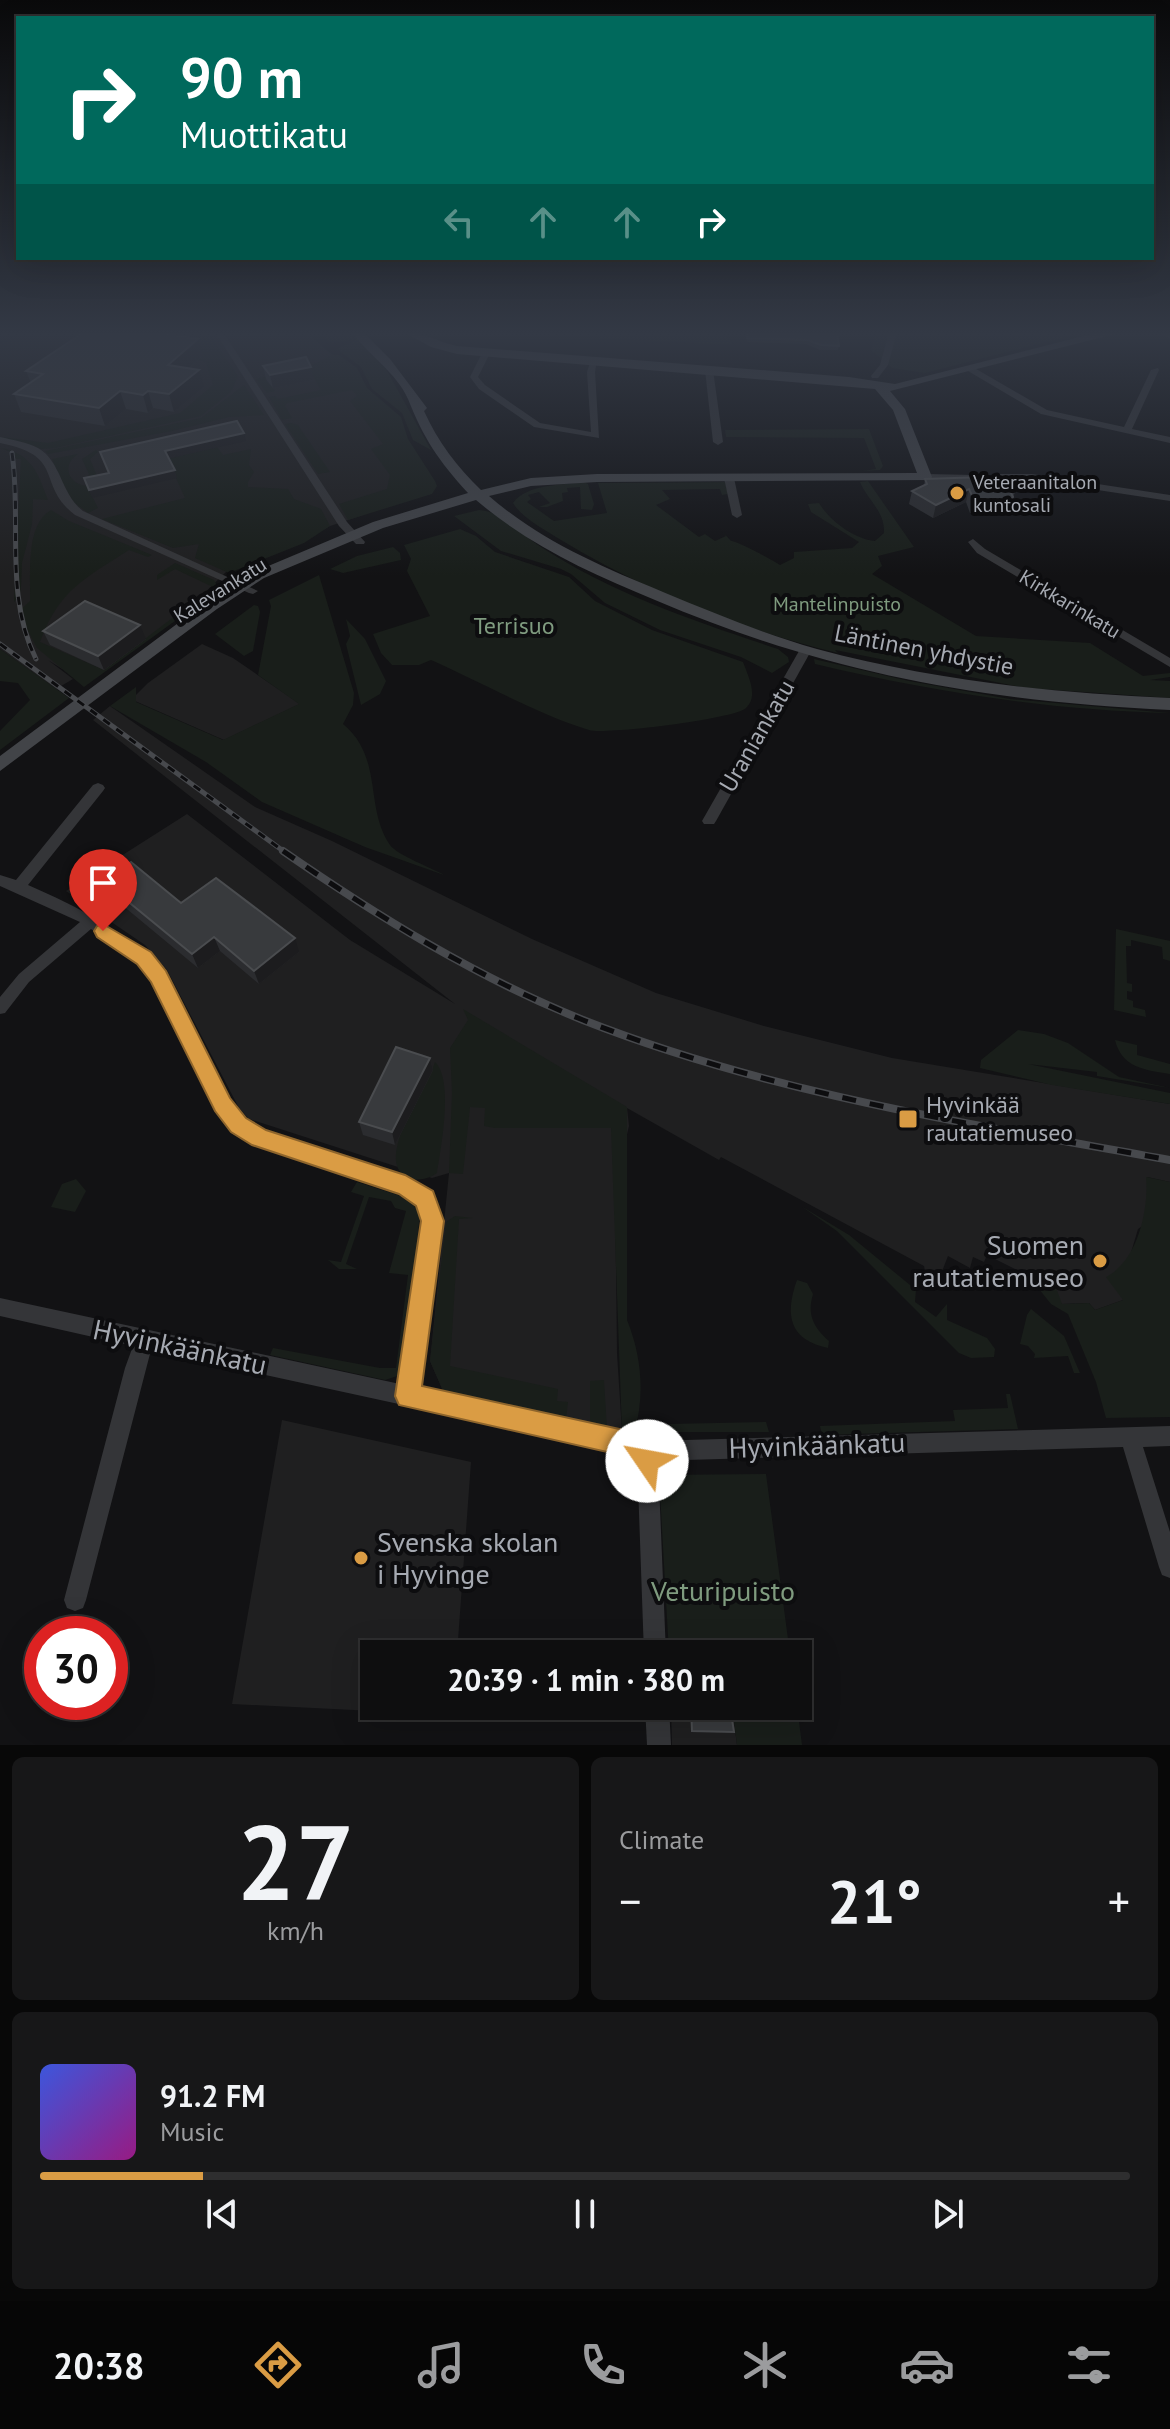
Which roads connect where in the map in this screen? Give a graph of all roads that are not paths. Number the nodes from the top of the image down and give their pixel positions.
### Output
1 (273, 413) edge
2 (419, 413) edge
3 (520, 413) edge
4 (594, 413) edge
5 (714, 413) edge
6 (901, 413) edge
7 (1050, 413) edge
8 (1135, 413) edge
9 (1127, 431) junction
10 (0, 440) edge
11 (1170, 440) edge
12 (718, 442) dead end
13 (925, 477) junction
14 (729, 478) junction
15 (488, 496) junction
16 (1170, 498) edge
17 (737, 515) dead end
18 (356, 538) junction
19 (973, 542) dead end
20 (248, 588) junction
21 (805, 651) junction
22 (1170, 663) edge
23 (1170, 704) edge
24 (0, 765) edge
25 (0, 782) edge
26 (98, 788) dead end
27 (709, 821) dead end
28 (0, 880) edge
29 (19, 887) junction
30 (89, 923) junction
31 (0, 1008) edge
32 (0, 1307) edge
33 (145, 1340) junction
34 (408, 1396) junction
35 (1170, 1436) edge
36 (1130, 1437) junction
37 (647, 1448) junction
38 (1170, 1567) edge
39 (75, 1600) dead end
40 (654, 1640) edge
41 (658, 1720) edge
42 (659, 1745) edge

1 - 18 street
2 - 15 main road, Läntinen yhdystie
3 - 4 street
5 - 12 street
6 - 13 main road
7 - 9 street
8 - 9 street
9 - 11 street
10 - 20 street
13 - 14 main road, Kalevankatu
13 - 16 street
14 - 15 main road, Kalevankatu
14 - 17 street
15 - 18 main road, Kalevankatu
15 - 21 main road, Läntinen yhdystie
18 - 20 main road, Kalevankatu
19 - 22 street, Kirkkarinkatu
20 - 24 main road, Kalevankatu
20 - 25 main road, Kalevankatu
21 - 23 main road, Läntinen yhdystie
21 - 27 street, Uraniankatu
26 - 29 street
28 - 29 street
29 - 30 street
30 - 31 street
30 - 34 street
32 - 33 street, Hyvinkäänkatu
33 - 34 street, Hyvinkäänkatu
33 - 39 street
34 - 37 street, Hyvinkäänkatu
35 - 36 street, Hyvinkäänkatu
36 - 37 street, Hyvinkäänkatu
36 - 38 street
37 - 40 street
41 - 42 street

